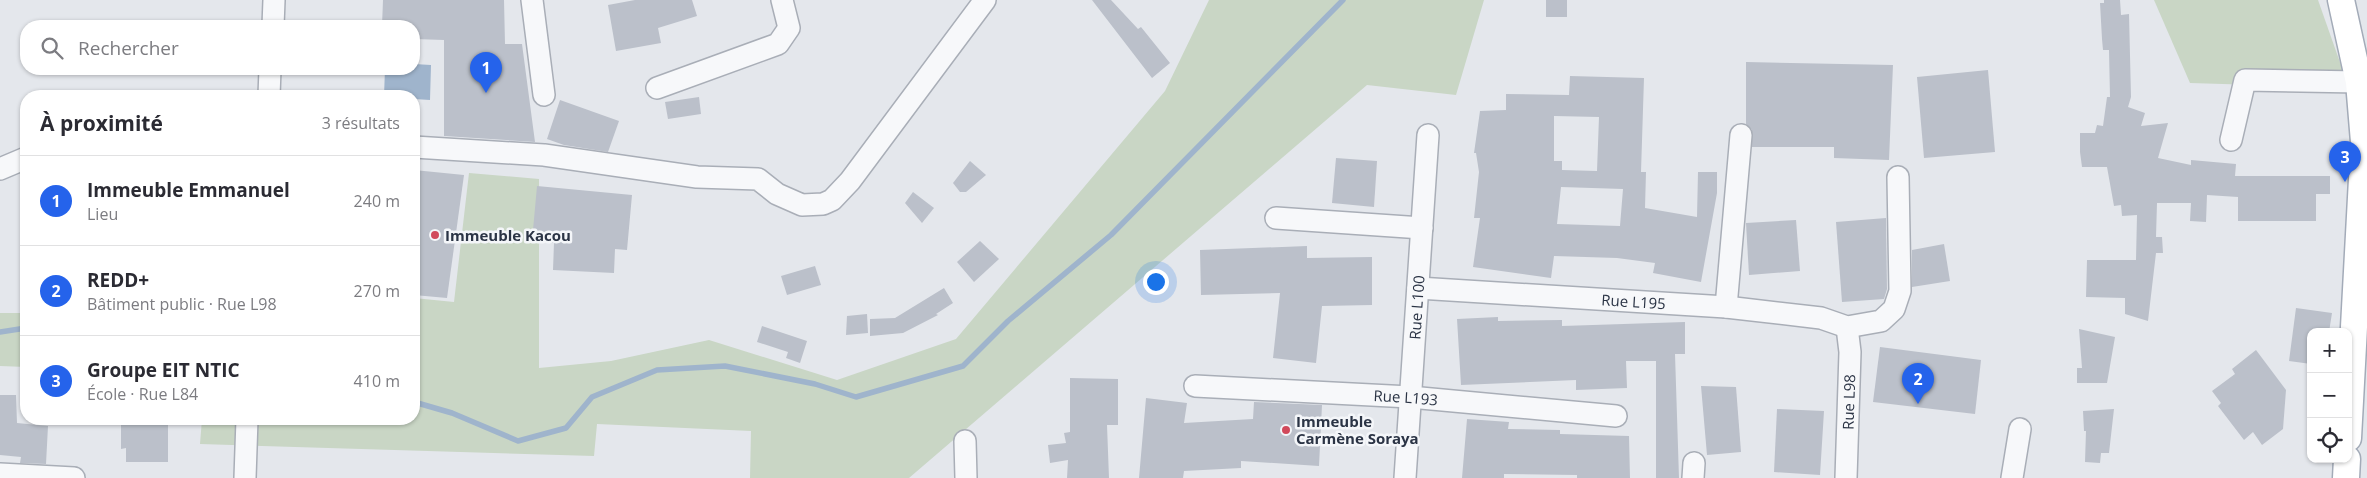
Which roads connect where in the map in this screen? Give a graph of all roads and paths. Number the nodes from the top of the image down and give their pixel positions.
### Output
1 (274, 0) edge
2 (532, 0) edge
3 (782, 0) edge
4 (985, 0) edge
5 (2341, 0) edge
6 (273, 20) edge
7 (270, 75) edge
8 (2359, 82) junction
9 (657, 88) dead end
10 (269, 90) edge
11 (544, 95) dead end
12 (1428, 135) dead end
13 (1742, 135) dead end
14 (2231, 140) dead end
15 (420, 148) edge
16 (20, 161) edge
17 (0, 169) edge
18 (1898, 177) dead end
19 (1276, 218) dead end
20 (1422, 228) junction
21 (1418, 288) junction
22 (1726, 307) junction
23 (1847, 326) junction
24 (2361, 345) edge
25 (1196, 386) dead end
26 (1410, 397) junction
27 (1616, 416) dead end
28 (2351, 418) edge
29 (247, 425) edge
30 (2020, 429) dead end
31 (965, 441) dead end
32 (2347, 463) edge
33 (0, 474) edge
34 (74, 478) edge
35 (245, 478) edge
36 (966, 478) edge
37 (1405, 478) edge
38 (1846, 478) edge
39 (1850, 478) edge
40 (2012, 478) edge
41 (2346, 478) edge

1 - 6 street
2 - 11 street
3 - 9 street
4 - 15 street
5 - 8 main road
7 - 10 street
8 - 14 street
8 - 24 main road
12 - 20 street, Rue L100
13 - 22 street
16 - 17 street
18 - 23 street
19 - 20 street
20 - 21 street, Rue L100
21 - 22 street, Rue L195
21 - 26 street, Rue L100
22 - 23 street, Rue L195
23 - 38 street, Rue L98
24 - 28 main road
25 - 26 street, Rue L193
26 - 27 street, Rue L193
26 - 37 street, Rue L100
29 - 35 street
30 - 40 street
31 - 36 street
32 - 41 main road
33 - 34 street
38 - 39 street

